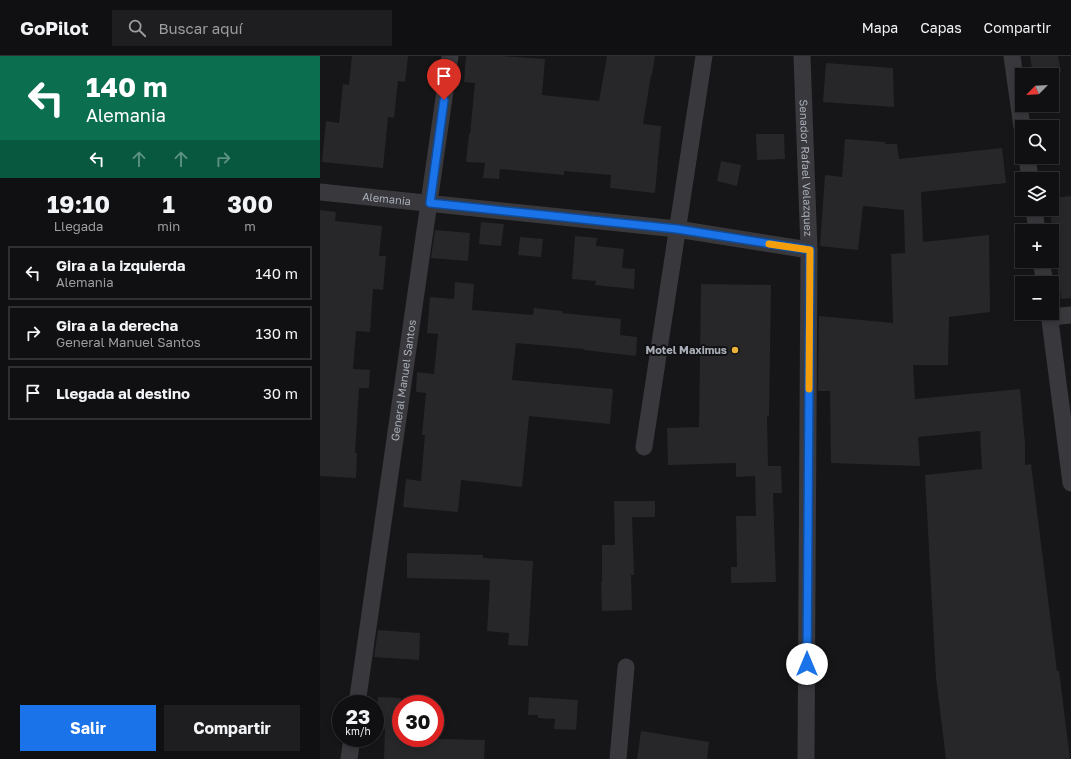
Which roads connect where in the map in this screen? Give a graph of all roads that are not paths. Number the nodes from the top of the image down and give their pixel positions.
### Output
1 (450, 56) edge
2 (704, 56) edge
3 (802, 56) edge
4 (1012, 56) edge
5 (1021, 120) edge
6 (320, 192) edge
7 (430, 203) junction
8 (677, 229) junction
9 (810, 250) junction
10 (1059, 315) edge
11 (1071, 315) edge
12 (1050, 320) edge
13 (644, 447) dead end
14 (1071, 483) edge
15 (626, 667) dead end
16 (358, 695) edge
17 (351, 747) edge
18 (349, 759) edge
19 (618, 759) edge
20 (806, 759) edge

1 - 7 street, General Manuel Santos
2 - 8 street
3 - 9 street, Senador Rafael Velazquez
4 - 5 street
6 - 7 street, Alemania
7 - 8 street, Alemania
7 - 16 street, General Manuel Santos
8 - 9 street, Alemania
8 - 13 street
9 - 20 street, Senador Rafael Velazquez
10 - 11 street
12 - 14 street
15 - 19 street
17 - 18 street

